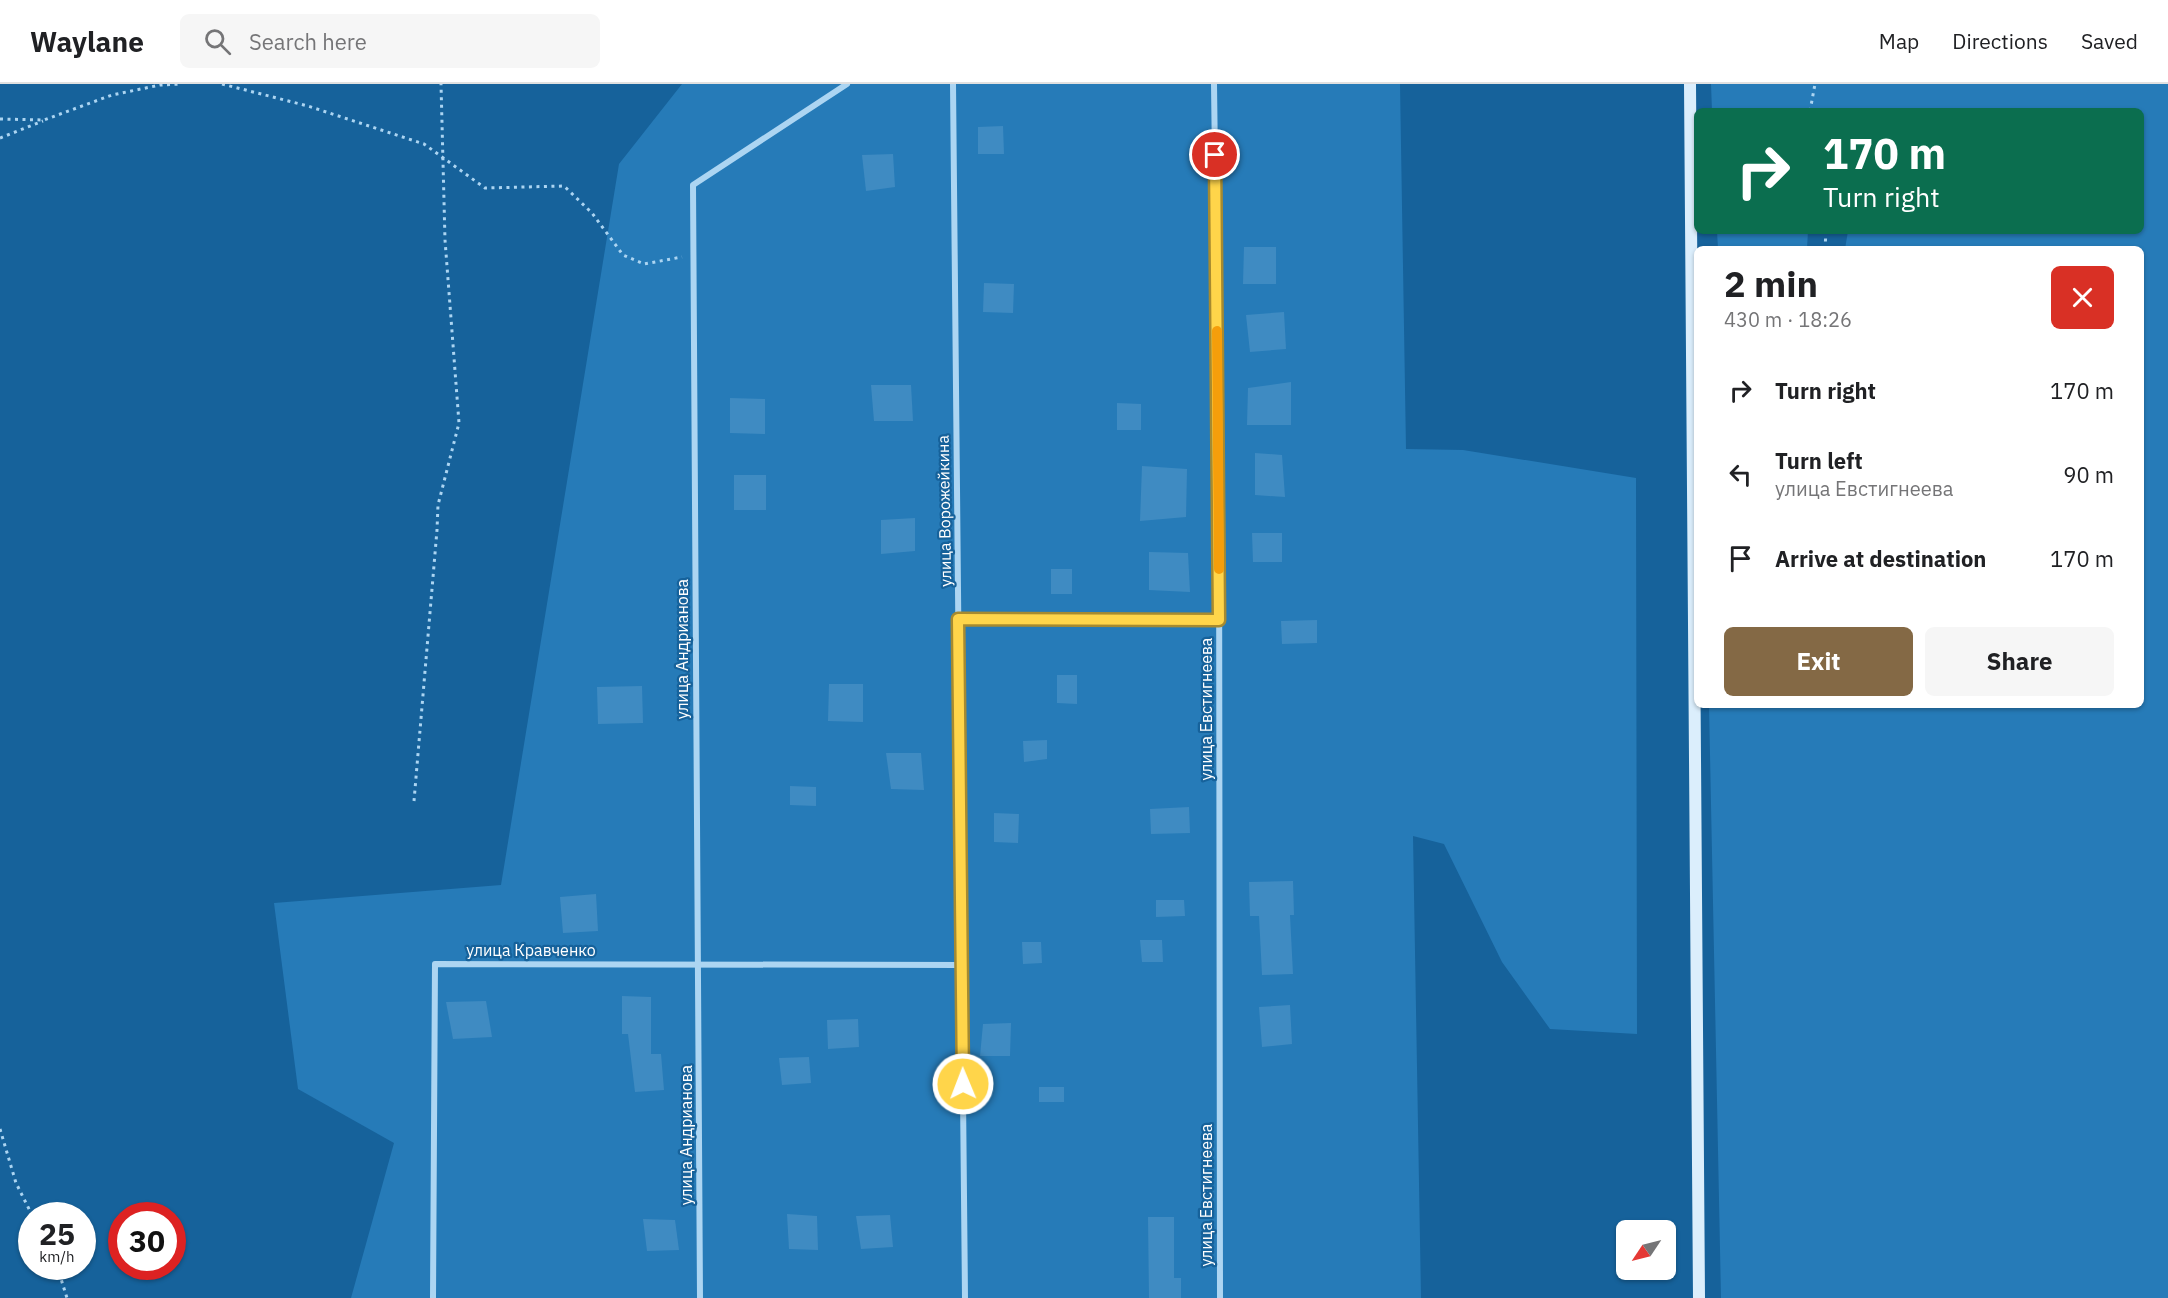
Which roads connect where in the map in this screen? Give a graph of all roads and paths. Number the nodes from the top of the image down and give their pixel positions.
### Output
1 (181, 84) edge
2 (222, 84) edge
3 (441, 84) edge
4 (847, 84) edge
5 (953, 84) edge
6 (1214, 84) edge
7 (1690, 84) edge
8 (1815, 84) edge
9 (1811, 108) edge
10 (0, 119) edge
11 (44, 120) junction
12 (0, 138) edge
13 (443, 158) junction
14 (693, 255) junction
15 (958, 619) junction
16 (1219, 620) junction
17 (1694, 624) edge
18 (1695, 708) edge
19 (414, 801) dead end
20 (698, 964) junction
21 (962, 965) junction
22 (0, 1129) edge
23 (26, 1202) edge
24 (61, 1280) edge
25 (66, 1298) edge
26 (433, 1298) edge
27 (700, 1298) edge
28 (965, 1298) edge
29 (1220, 1298) edge
30 (1699, 1298) edge

1 - 11 path
2 - 13 path
3 - 13 path
4 - 14 street, улица Андрианова
5 - 15 street, улица Ворожейкина
6 - 16 street, улица Евстигнеева
7 - 17 main road
8 - 9 path
10 - 11 path
11 - 12 path
13 - 14 path
13 - 19 path
14 - 20 street, улица Андрианова
15 - 16 street
15 - 21 street, улица Ворожейкина
16 - 29 street, улица Евстигнеева
18 - 30 main road
20 - 21 street, улица Кравченко
20 - 26 street, улица Кравченко
20 - 27 street, улица Андрианова
21 - 28 street, улица Ворожейкина
22 - 23 path
24 - 25 path

